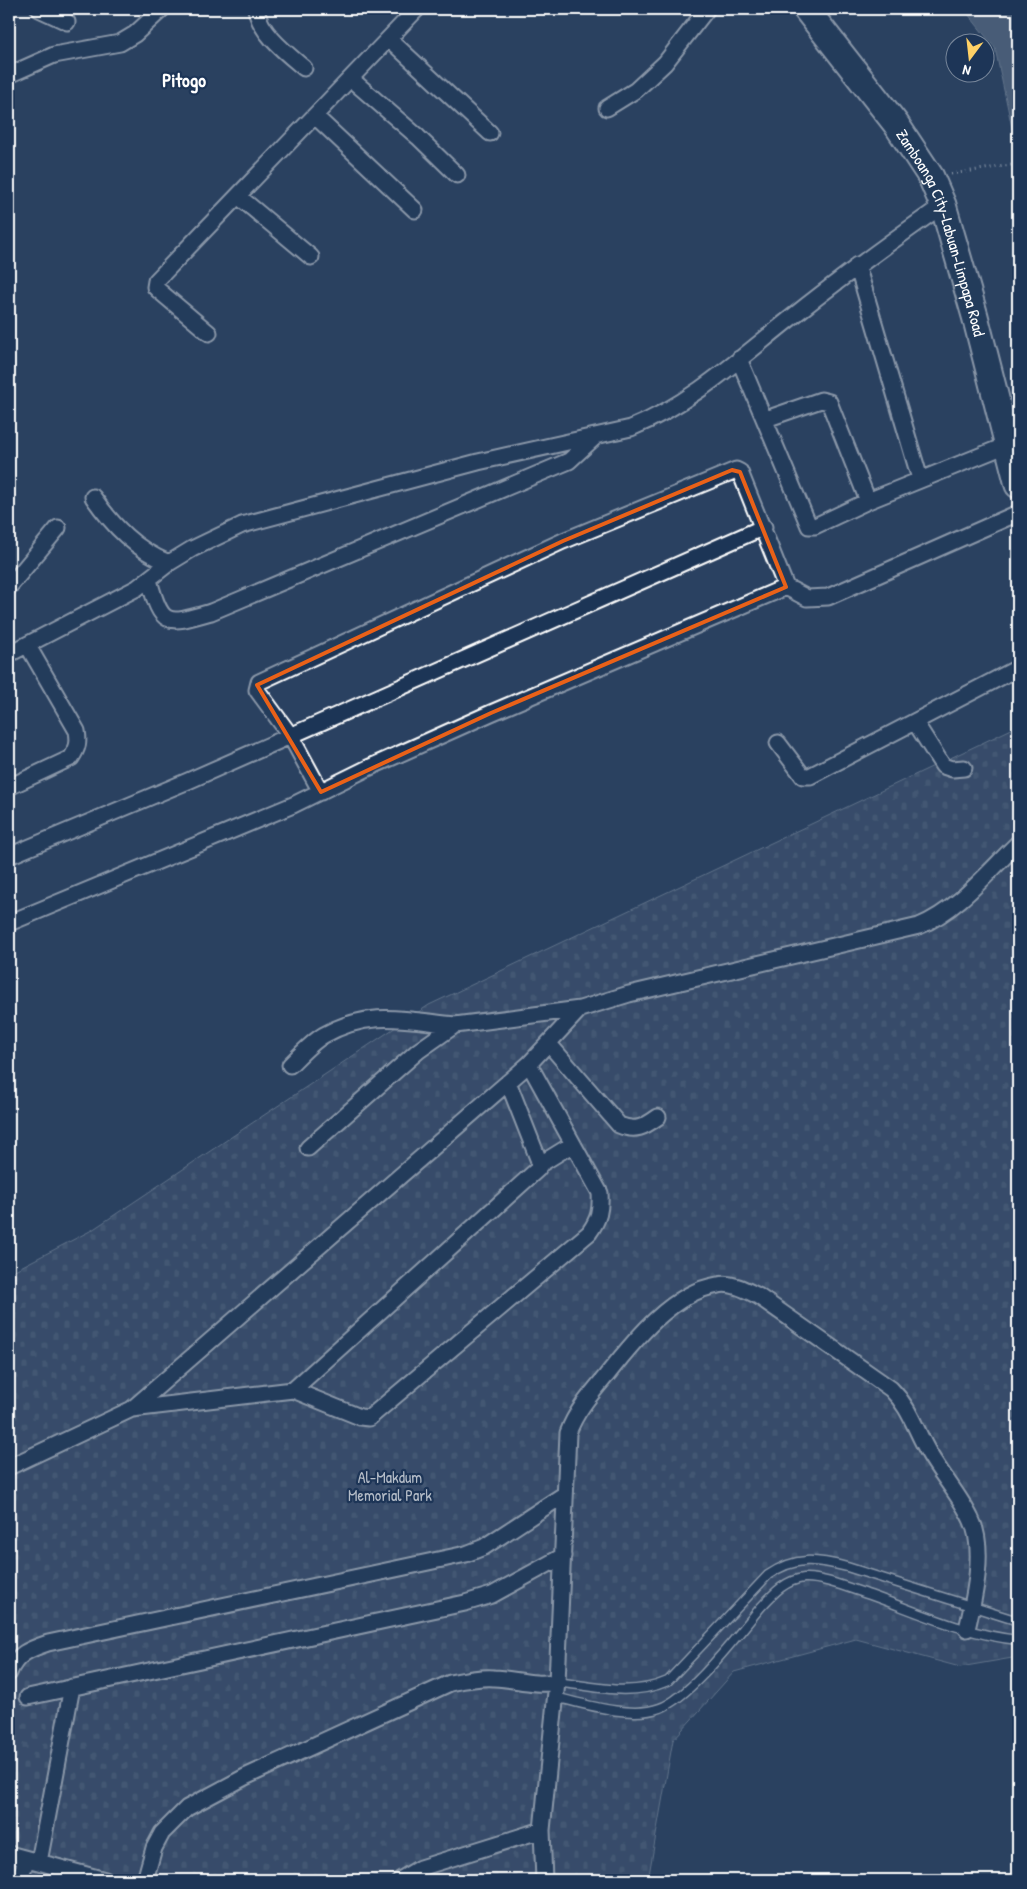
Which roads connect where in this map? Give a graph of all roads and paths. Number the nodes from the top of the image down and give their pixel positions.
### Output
1 (39, 9) edge
2 (162, 9) edge
3 (256, 9) edge
4 (417, 9) edge
5 (707, 9) edge
6 (806, 9) edge
7 (67, 22) dead end
8 (389, 40) junction
9 (304, 68) dead end
10 (9, 75) edge
11 (351, 79) junction
12 (607, 108) dead end
13 (315, 116) junction
14 (490, 133) dead end
15 (1018, 164) edge
16 (457, 175) dead end
17 (931, 177) junction
18 (238, 196) junction
19 (943, 205) junction
20 (415, 210) dead end
21 (311, 257) dead end
22 (857, 265) junction
23 (209, 333) dead end
24 (739, 359) junction
25 (766, 419) junction
26 (594, 438) junction
27 (1007, 445) junction
28 (920, 479) junction
29 (1018, 485) edge
30 (94, 497) dead end
31 (868, 501) junction
32 (1018, 512) edge
33 (764, 527) junction
34 (58, 528) dead end
35 (169, 563) junction
36 (149, 580) junction
37 (9, 587) edge
38 (786, 587) junction
39 (28, 646) junction
40 (9, 654) edge
41 (1018, 668) edge
42 (915, 722) junction
43 (290, 735) junction
44 (778, 743) dead end
45 (964, 768) dead end
46 (9, 786) edge
47 (321, 792) junction
48 (1018, 843) edge
49 (9, 856) edge
50 (9, 923) edge
51 (580, 1010) junction
52 (455, 1025) junction
53 (549, 1044) junction
54 (529, 1064) junction
55 (290, 1065) dead end
56 (508, 1082) junction
57 (658, 1117) dead end
58 (573, 1144) junction
59 (308, 1148) dead end
60 (539, 1164) junction
61 (293, 1390) junction
62 (132, 1409) junction
63 (9, 1467) edge
64 (565, 1494) junction
65 (563, 1556) junction
66 (972, 1608) junction
67 (1018, 1621) edge
68 (967, 1629) junction
69 (1018, 1640) edge
70 (9, 1673) edge
71 (72, 1687) junction
72 (556, 1690) junction
73 (28, 1697) dead end
74 (542, 1830) junction
75 (9, 1854) edge
76 (33, 1860) junction
77 (19, 1880) edge
78 (105, 1880) edge
79 (144, 1880) edge
80 (400, 1880) edge
81 (544, 1880) edge

1 - 7 street
2 - 10 street
3 - 9 street
4 - 8 street
5 - 12 street
6 - 17 main road, Zamboanga City-Labuan-Limpapa Road
8 - 11 street
8 - 14 street
11 - 13 street
11 - 16 street
13 - 18 street
13 - 20 street
15 - 17 path
17 - 19 main road, Zamboanga City-Labuan-Limpapa Road
18 - 21 street
18 - 23 street
19 - 22 street
19 - 27 main road, Zamboanga City-Labuan-Limpapa Road
22 - 24 street
22 - 28 street
24 - 25 street
24 - 26 street
25 - 31 street
25 - 31 street
26 - 35 street
26 - 36 street
27 - 28 street
27 - 29 main road, Zamboanga City-Labuan-Limpapa Road
28 - 31 street
30 - 35 street
32 - 38 street
33 - 38 street
33 - 43 street
33 - 43 street
34 - 37 street
35 - 36 street
36 - 39 street
38 - 47 street
39 - 40 street
39 - 46 street
41 - 42 street
42 - 44 street
42 - 45 street
43 - 47 street
43 - 49 street
47 - 50 street
48 - 51 street
51 - 52 street
51 - 53 street
52 - 55 street
52 - 59 street
53 - 54 street
53 - 57 street
54 - 56 street
54 - 58 street
56 - 60 street
56 - 62 street
58 - 60 street
58 - 61 street
60 - 61 street
61 - 62 street
62 - 63 street
64 - 65 street
64 - 66 street
64 - 70 street
65 - 71 street
65 - 72 street
66 - 67 lane
66 - 68 street
66 - 72 lane
68 - 69 lane
68 - 72 lane
71 - 73 street
71 - 76 street
72 - 74 street
72 - 79 street
74 - 80 street
74 - 81 street
75 - 76 street
76 - 77 street
76 - 78 street

